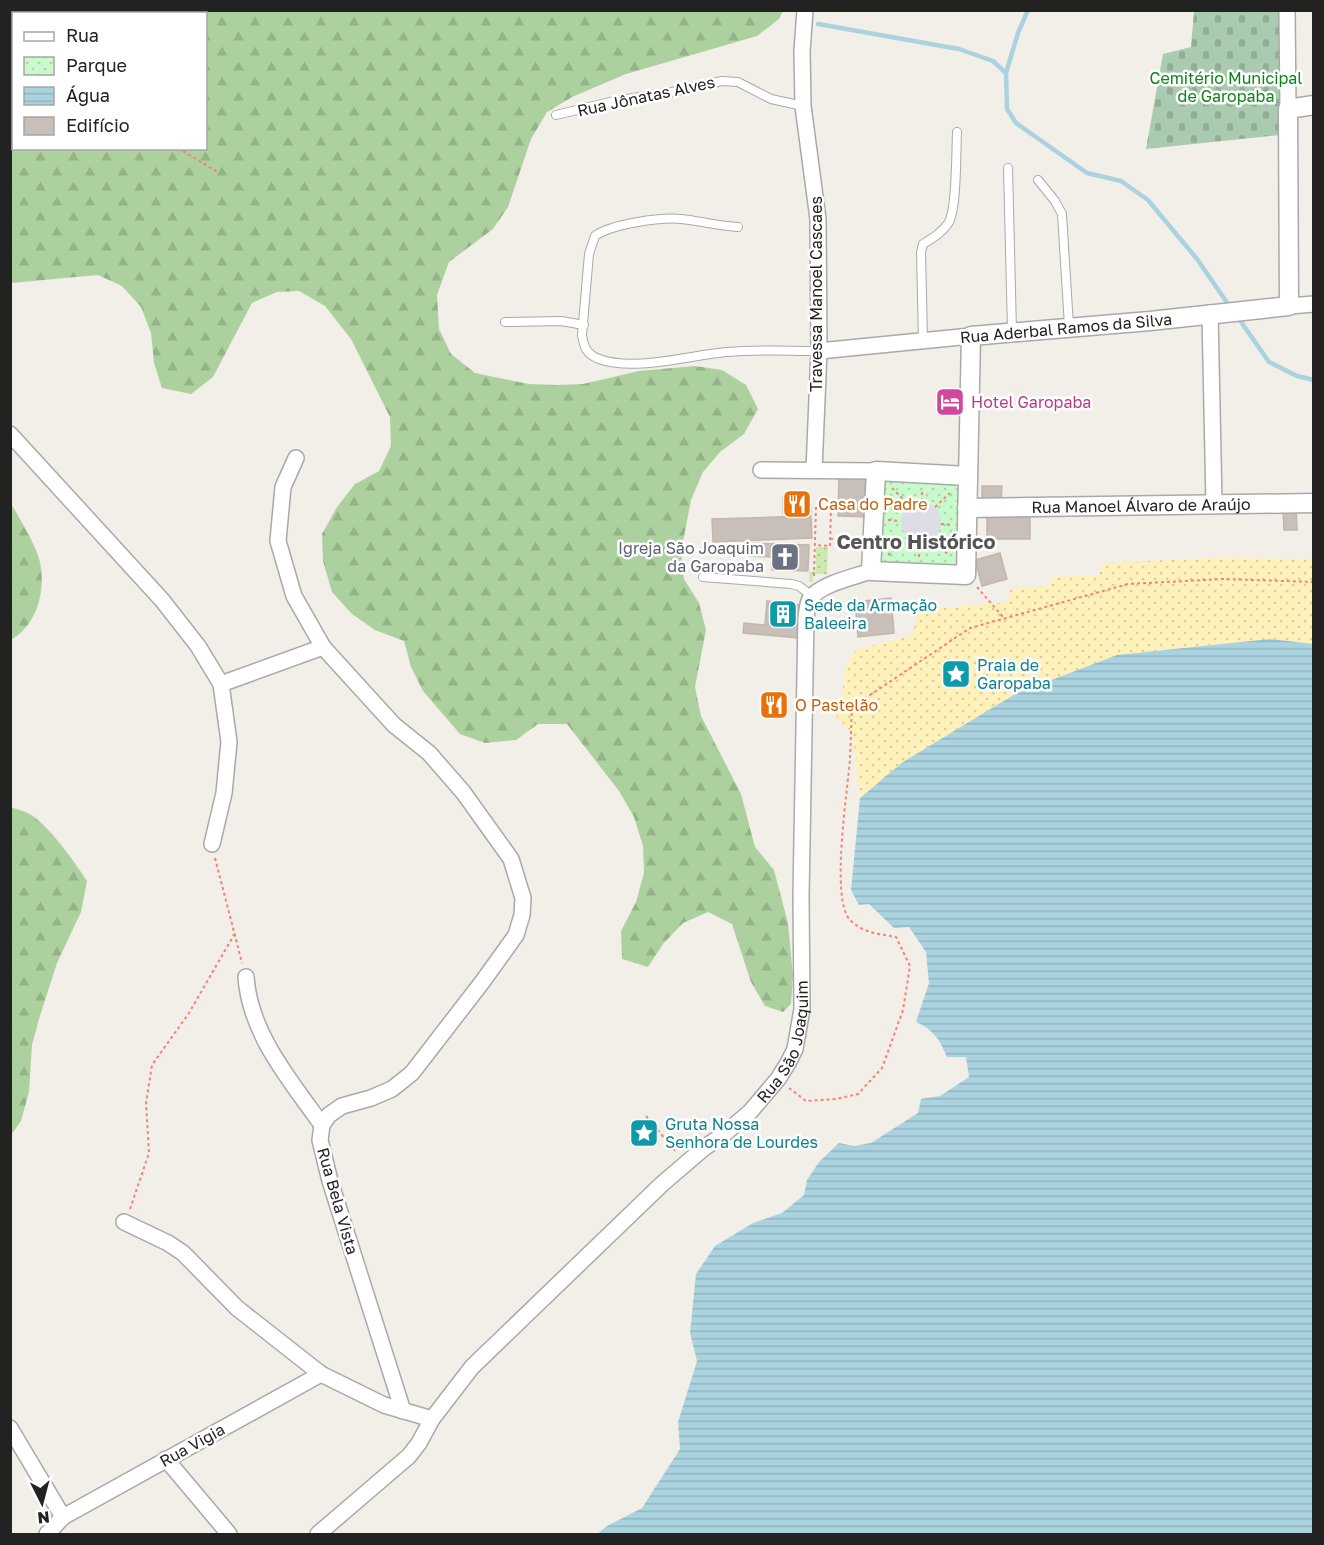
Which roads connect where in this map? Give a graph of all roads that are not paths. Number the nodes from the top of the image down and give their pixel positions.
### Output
1 (805, 10) edge
2 (1287, 10) edge
3 (1314, 105) edge
4 (803, 106) junction
5 (1288, 109) junction
6 (556, 115) dead end
7 (957, 132) dead end
8 (1008, 168) dead end
9 (1038, 180) dead end
10 (738, 227) dead end
11 (1314, 304) edge
12 (1289, 306) junction
13 (1216, 313) junction
14 (505, 322) dead end
15 (584, 325) junction
16 (1069, 328) junction
17 (1012, 333) junction
18 (971, 336) junction
19 (923, 341) junction
20 (819, 351) junction
21 (10, 434) edge
22 (296, 458) dead end
23 (761, 470) dead end
24 (814, 470) junction
25 (876, 471) junction
26 (968, 476) junction
27 (1314, 503) edge
28 (1214, 504) junction
29 (968, 508) junction
30 (871, 571) junction
31 (703, 577) dead end
32 (812, 597) junction
33 (323, 647) junction
34 (221, 684) junction
35 (212, 844) road end
36 (246, 976) road end
37 (322, 1125) junction
38 (124, 1222) road end
39 (321, 1374) junction
40 (403, 1412) junction
41 (432, 1419) junction
42 (10, 1428) edge
43 (166, 1459) junction
44 (63, 1517) junction
45 (47, 1534) edge
46 (59, 1534) edge
47 (229, 1534) edge
48 (318, 1534) edge

1 - 4 street, Travessa Manoel Cascaes
2 - 5 street
3 - 5 street
4 - 6 lane, Rua Jônatas Alves
4 - 20 street, Travessa Manoel Cascaes
5 - 12 street
7 - 19 lane
8 - 17 lane
9 - 16 lane
10 - 15 lane
11 - 12 street, Rua Aderbal Ramos da Silva
12 - 13 street, Rua Aderbal Ramos da Silva
13 - 16 street, Rua Aderbal Ramos da Silva
13 - 28 street
14 - 15 lane
15 - 20 lane
16 - 17 street, Rua Aderbal Ramos da Silva
17 - 18 street, Rua Aderbal Ramos da Silva
18 - 19 street, Rua Aderbal Ramos da Silva
18 - 26 street
19 - 20 street, Rua Aderbal Ramos da Silva
20 - 24 street, Travessa Manoel Cascaes
21 - 34 street
22 - 33 street, Rua Bela Vista
23 - 24 street
24 - 25 street
25 - 26 street
25 - 30 street
26 - 29 street
27 - 28 street, Rua Manoel Álvaro de Araújo
28 - 29 street, Rua Manoel Álvaro de Araújo
29 - 30 street
30 - 32 street
31 - 32 lane
32 - 41 street, Rua São Joaquim
33 - 34 street
33 - 37 street, Rua Bela Vista
34 - 35 street
36 - 37 street
37 - 40 street, Rua Bela Vista
38 - 39 street
39 - 40 street
39 - 43 street, Rua Vigia
40 - 41 street
41 - 48 street, Rua São Joaquim
42 - 44 street
43 - 44 street, Rua Vigia
43 - 47 street
44 - 45 street, Rua Vigia
44 - 46 street

